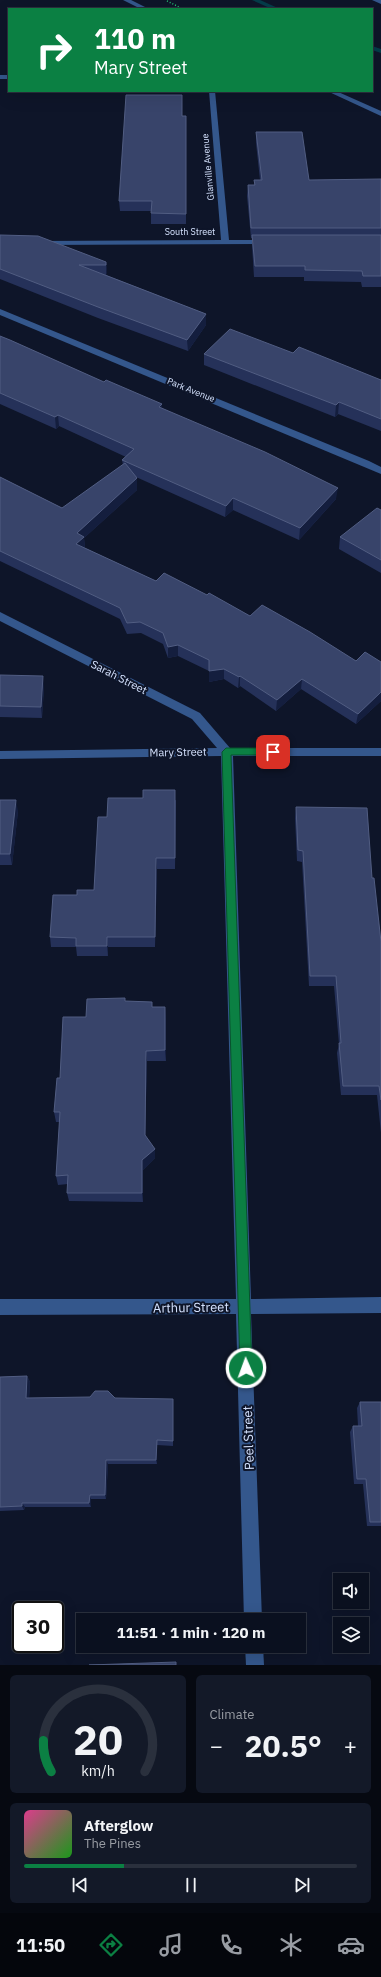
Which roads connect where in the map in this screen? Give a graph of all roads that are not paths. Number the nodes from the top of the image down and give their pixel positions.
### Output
1 (126, 0) edge
2 (375, 0) edge
3 (381, 2) edge
4 (144, 8) edge
5 (212, 92) edge
6 (332, 92) edge
7 (381, 114) edge
8 (224, 242) junction
9 (279, 242) edge
10 (31, 243) edge
11 (0, 312) edge
12 (381, 471) edge
13 (0, 616) edge
14 (226, 752) junction
15 (381, 752) edge
16 (0, 755) edge
17 (381, 1305) edge
18 (244, 1306) junction
19 (0, 1307) edge
20 (253, 1613) edge
21 (254, 1653) edge
22 (255, 1665) edge

1 - 4 street
2 - 3 street
5 - 8 street, Glanville Avenue
6 - 7 street
8 - 9 street, South Street
8 - 10 street, South Street
11 - 12 street, Park Avenue
13 - 14 street, Sarah Street
14 - 15 street, Mary Street
14 - 16 street, Mary Street
14 - 18 street, Peel Street
17 - 18 street, Arthur Street
18 - 19 street, Arthur Street
18 - 20 street, Peel Street
21 - 22 street

